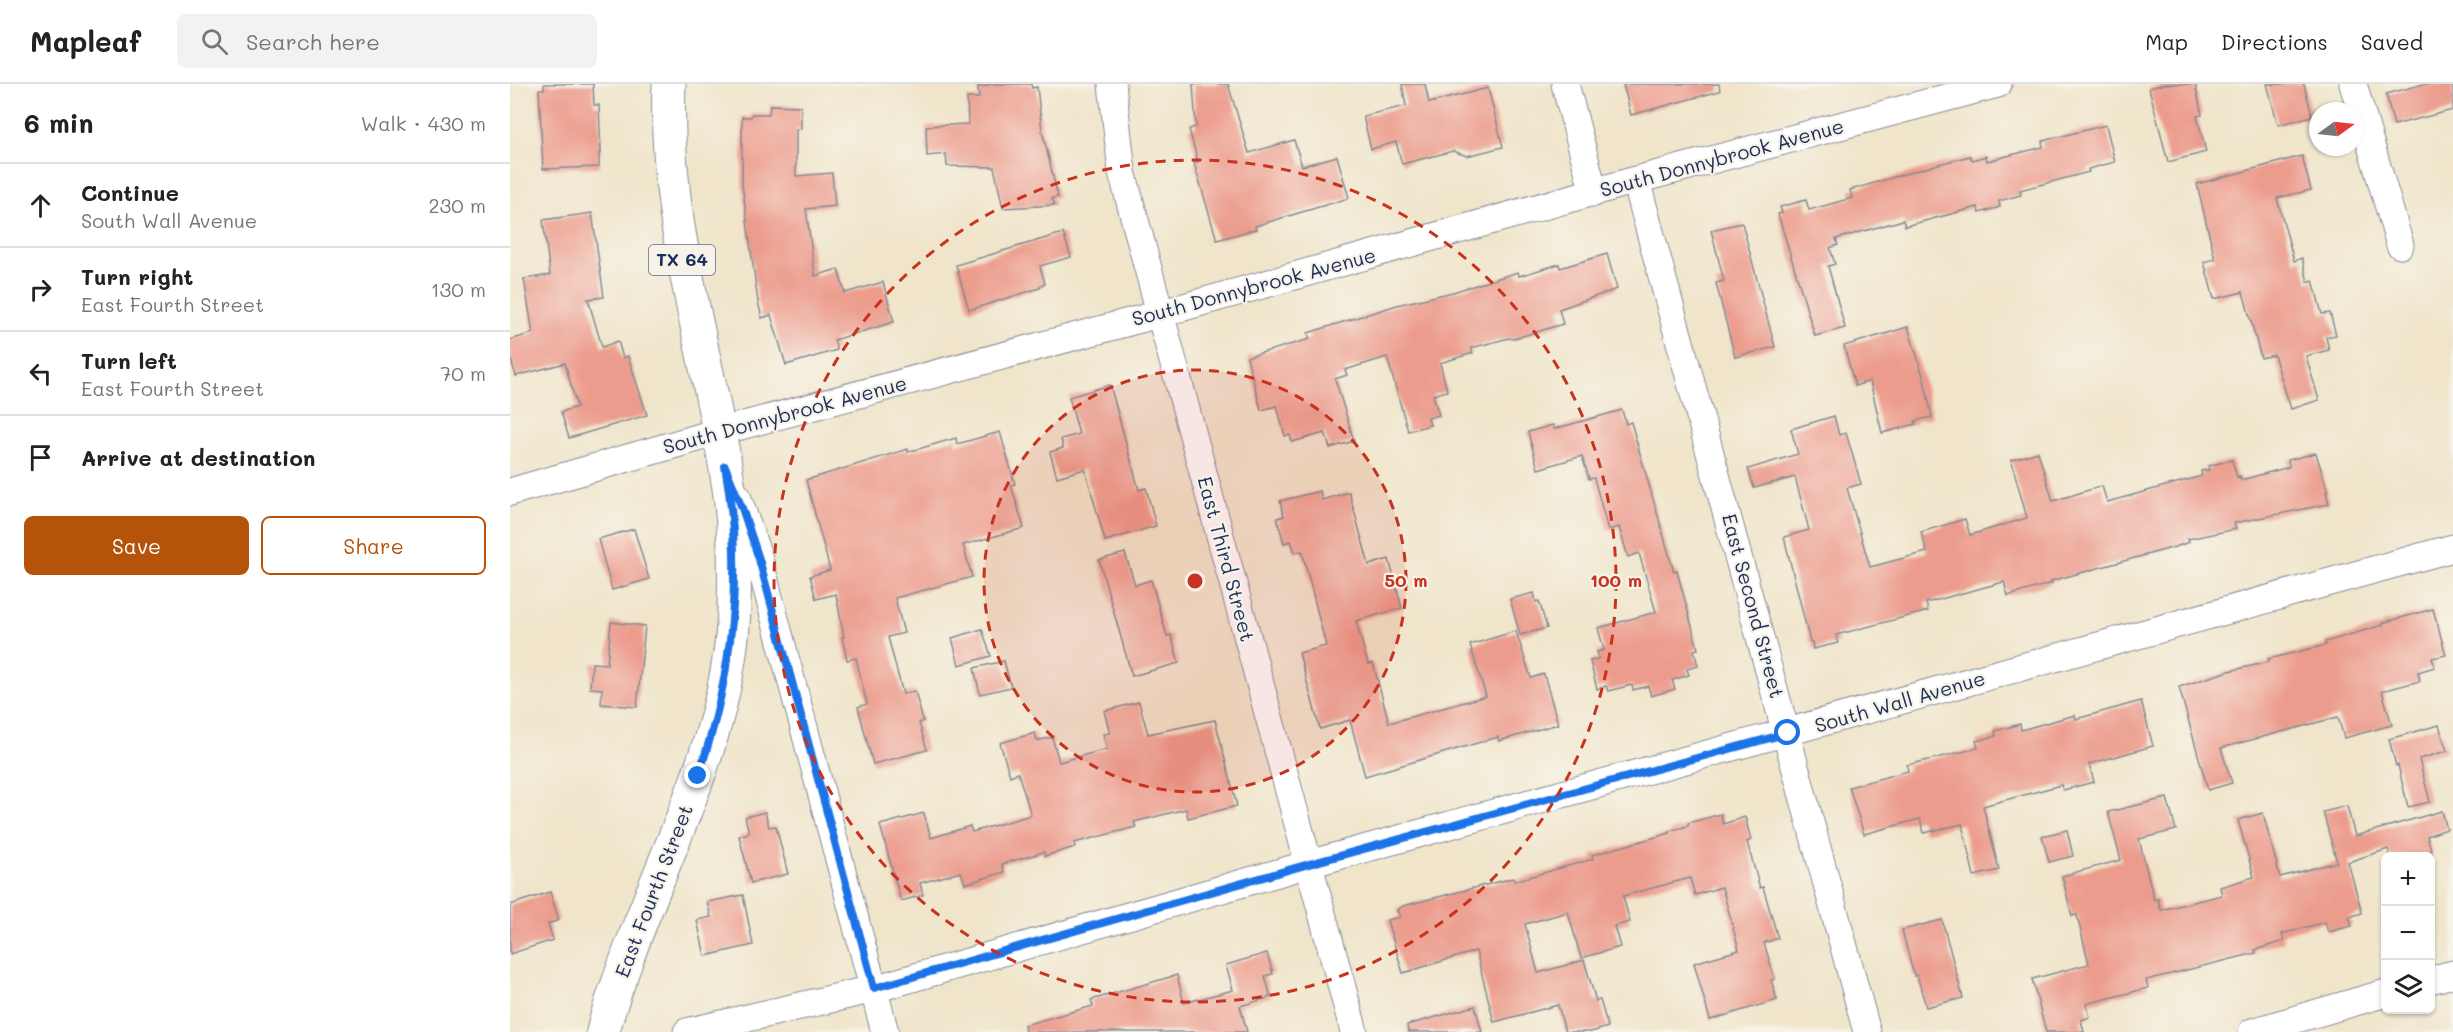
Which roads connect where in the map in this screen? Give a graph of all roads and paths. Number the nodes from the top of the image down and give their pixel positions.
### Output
1 (669, 84) edge
2 (1112, 84) edge
3 (1565, 84) edge
4 (1998, 84) edge
5 (2353, 84) edge
6 (1636, 180) junction
7 (1594, 193) junction
8 (2400, 245) dead end
9 (1159, 314) junction
10 (718, 432) junction
11 (725, 466) junction
12 (510, 492) edge
13 (2453, 548) edge
14 (1788, 733) junction
15 (1309, 864) junction
16 (2453, 974) edge
17 (2435, 979) edge
18 (874, 988) junction
19 (2381, 994) edge
20 (603, 1032) edge
21 (687, 1032) edge
22 (885, 1032) edge
23 (1354, 1032) edge
24 (1867, 1032) edge
25 (2252, 1032) edge

1 - 10 main road, East Fourth Street / TX 64
2 - 9 street, East Third Street
3 - 7 street
4 - 6 street, South Donnybrook Avenue
5 - 8 street
6 - 7 street, South Donnybrook Avenue
6 - 14 street, East Second Street
7 - 9 street, South Donnybrook Avenue
9 - 10 street, South Donnybrook Avenue
9 - 15 street, East Third Street
10 - 11 main road, East Fourth Street / TX 64
10 - 12 street, South Donnybrook Avenue
11 - 18 street, East Fourth Street
11 - 20 main road, East Fourth Street / TX 64
13 - 14 street, South Wall Avenue
14 - 15 street, South Wall Avenue
14 - 24 street, East Second Street
15 - 18 street, South Wall Avenue
15 - 23 street, East Third Street
16 - 17 street
18 - 21 street, South Wall Avenue
18 - 22 street, East Fourth Street
19 - 25 street

